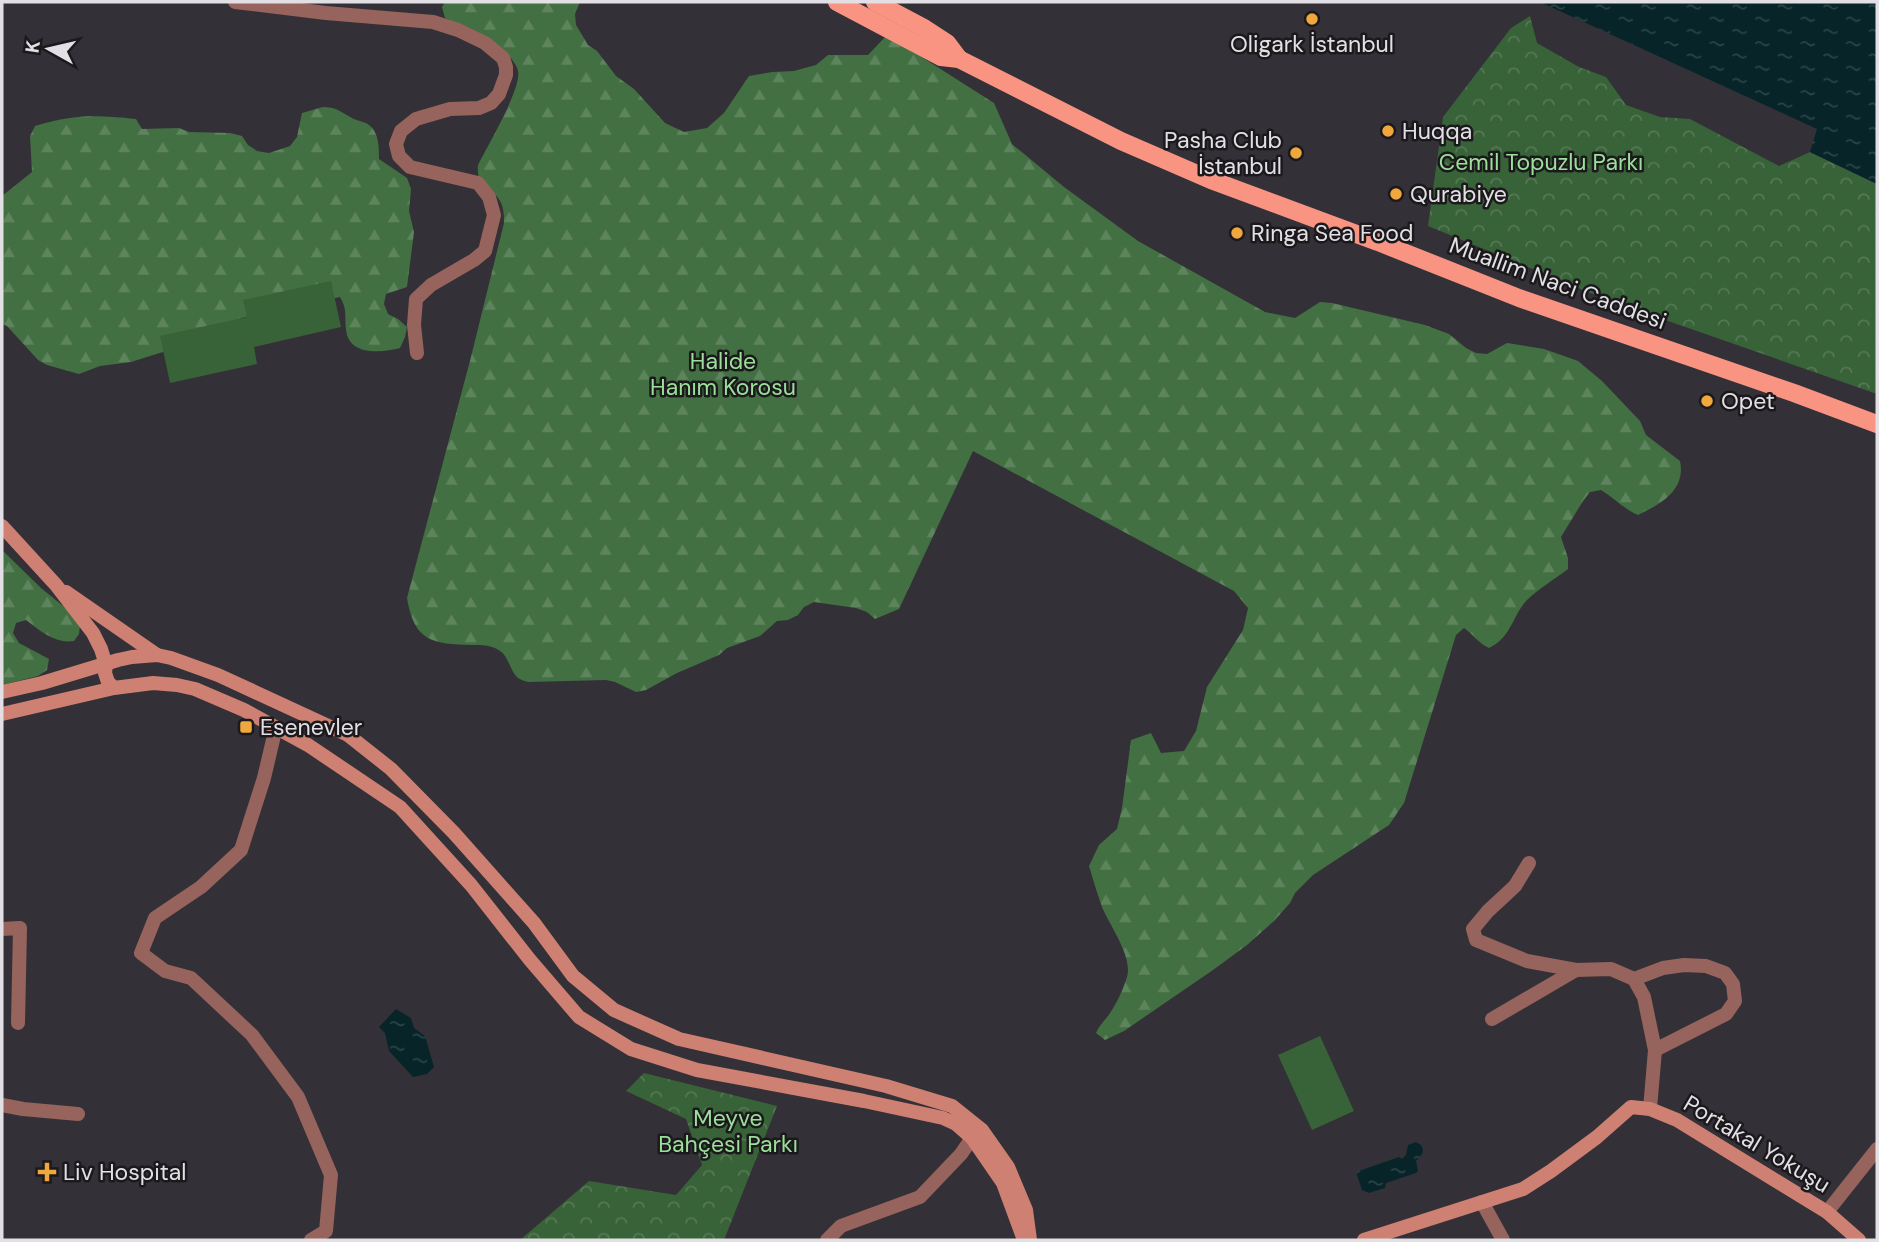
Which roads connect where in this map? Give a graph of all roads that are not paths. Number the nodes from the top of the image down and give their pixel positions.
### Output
1 (235, 2) edge
2 (837, 2) edge
3 (874, 2) edge
4 (959, 59) junction
5 (417, 354) dead end
6 (1877, 424) edge
7 (2, 526) edge
8 (56, 585) junction
9 (156, 655) junction
10 (106, 664) junction
11 (153, 683) junction
12 (114, 688) junction
13 (2, 692) edge
14 (2, 714) edge
15 (276, 727) junction
16 (1529, 863) dead end
17 (2, 929) edge
18 (1576, 970) junction
19 (1634, 979) junction
20 (1492, 1019) dead end
21 (18, 1023) dead end
22 (1656, 1050) junction
23 (2, 1105) edge
24 (1650, 1109) junction
25 (78, 1114) dead end
26 (972, 1138) junction
27 (1877, 1149) edge
28 (1482, 1202) junction
29 (1827, 1212) junction
30 (311, 1240) edge
31 (827, 1240) edge
32 (1024, 1240) edge
33 (1030, 1240) edge
34 (1364, 1240) edge
35 (1503, 1240) edge
36 (1859, 1240) edge

1 - 5 street
2 - 4 main road, Muallim Naci Caddesi
3 - 4 main road, Muallim Naci Caddesi
4 - 6 main road, Muallim Naci Caddesi
7 - 8 main road
8 - 9 main road
8 - 10 main road
9 - 10 main road
9 - 11 main road
9 - 33 main road
10 - 12 main road
10 - 13 main road
11 - 12 main road
11 - 15 main road
12 - 14 main road
15 - 26 main road
15 - 30 street
16 - 18 street
17 - 21 street
18 - 19 street
18 - 20 street
19 - 22 street
19 - 22 street
22 - 24 street
23 - 25 street
24 - 28 main road, Portakal Yokuşu
24 - 29 main road, Portakal Yokuşu
26 - 31 street
26 - 32 main road
27 - 29 street
28 - 34 main road, Portakal Yokuşu
28 - 35 street
29 - 36 main road, Portakal Yokuşu

